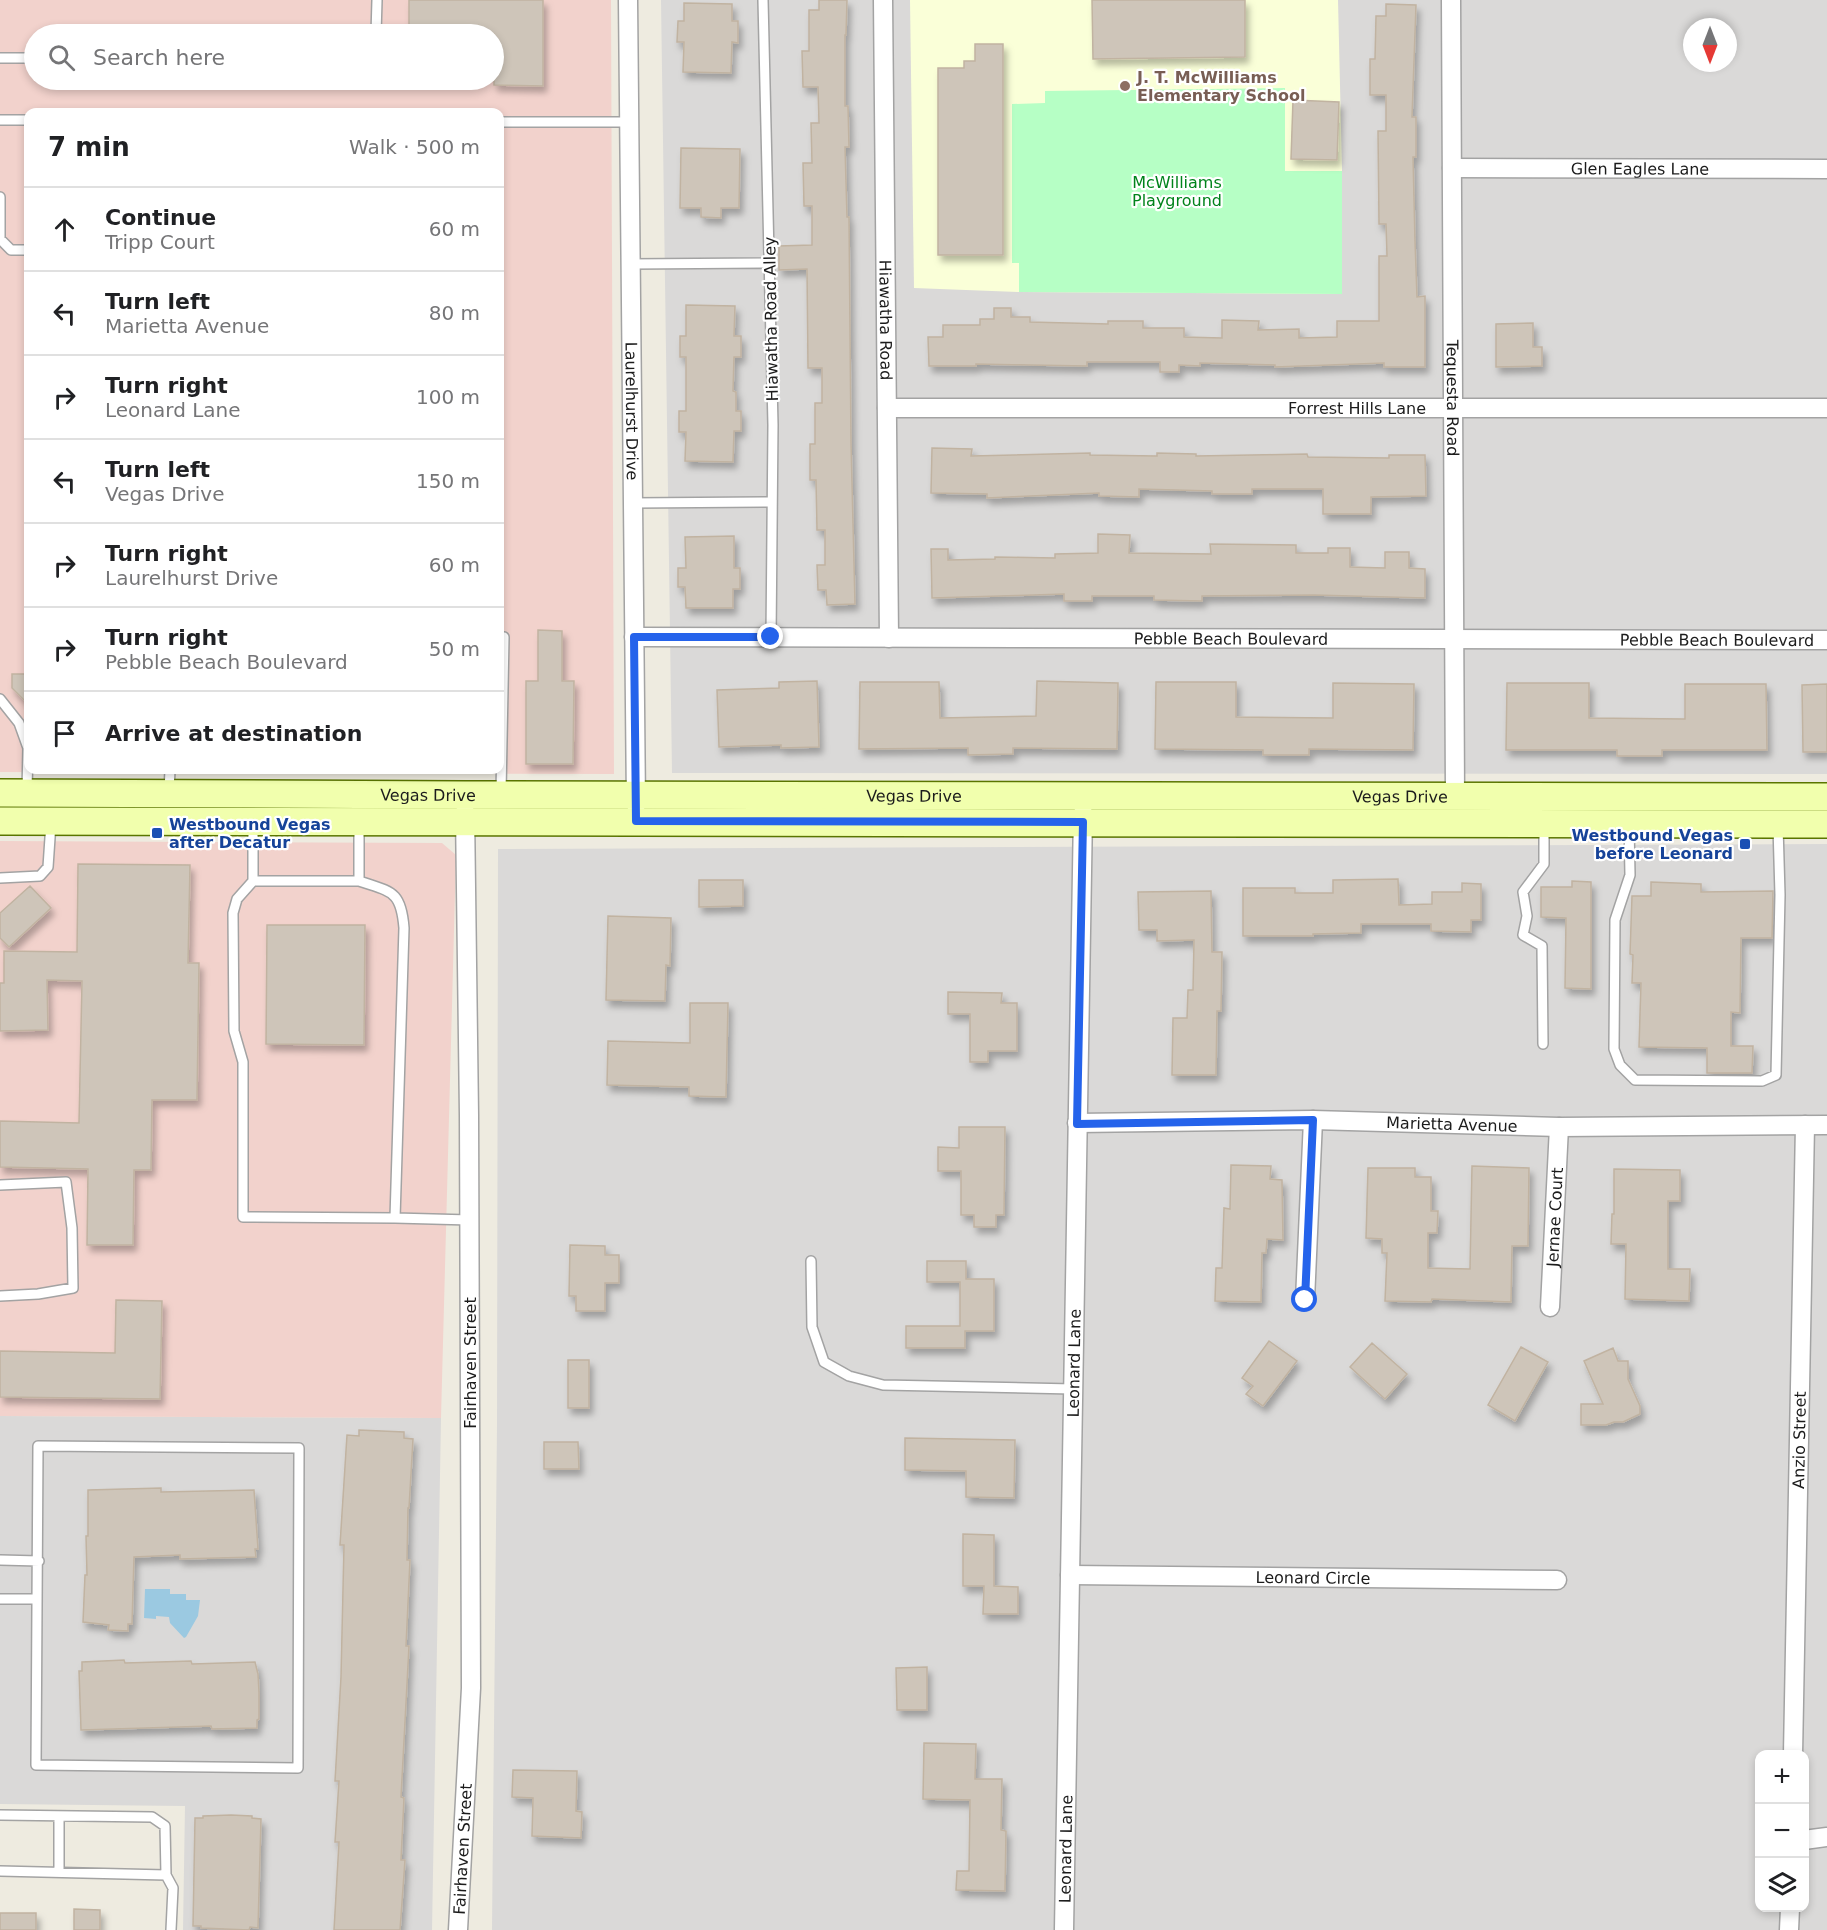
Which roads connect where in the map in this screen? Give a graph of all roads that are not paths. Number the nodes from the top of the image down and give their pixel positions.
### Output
1 (377, 0) edge
2 (628, 0) edge
3 (764, 0) edge
4 (883, 0) edge
5 (1451, 0) edge
6 (376, 24) edge
7 (0, 58) edge
8 (24, 58) edge
9 (0, 120) edge
10 (24, 120) edge
11 (504, 122) edge
12 (629, 122) junction
13 (1452, 168) junction
14 (1827, 169) edge
15 (0, 196) edge
16 (24, 250) edge
17 (771, 263) junction
18 (630, 264) junction
19 (887, 408) junction
20 (1452, 408) junction
21 (1827, 408) edge
22 (772, 502) junction
23 (633, 503) junction
24 (634, 637) junction
25 (771, 637) junction
26 (889, 638) junction
27 (1453, 639) junction
28 (1827, 640) edge
29 (0, 699) edge
30 (24, 737) edge
31 (27, 774) edge
32 (502, 774) edge
33 (170, 782) edge
34 (0, 793) edge
35 (27, 793) junction
36 (252, 794) junction
37 (636, 795) junction
38 (1455, 796) junction
39 (1544, 796) junction
40 (1629, 796) junction
41 (1827, 797) edge
42 (359, 808) junction
43 (465, 808) junction
44 (501, 808) junction
45 (1083, 809) junction
46 (0, 821) edge
47 (51, 821) junction
48 (253, 821) junction
49 (636, 821) junction
50 (1545, 823) junction
51 (1629, 824) junction
52 (1778, 824) junction
53 (1827, 824) edge
54 (0, 878) edge
55 (359, 881) junction
56 (253, 882) junction
57 (1543, 1044) dead end
58 (1313, 1120) junction
59 (1077, 1124) junction
60 (1805, 1125) junction
61 (1827, 1125) edge
62 (1559, 1127) junction
63 (0, 1185) edge
64 (395, 1218) junction
65 (470, 1220) junction
66 (811, 1261) dead end
67 (0, 1296) edge
68 (1305, 1300) dead end
69 (1551, 1307) dead end
70 (1073, 1389) junction
71 (0, 1560) edge
72 (39, 1561) junction
73 (1070, 1575) junction
74 (1557, 1580) dead end
75 (0, 1599) edge
76 (37, 1599) junction
77 (1793, 1750) edge
78 (0, 1815) edge
79 (59, 1816) junction
80 (1827, 1837) edge
81 (1809, 1839) edge
82 (0, 1871) edge
83 (59, 1872) junction
84 (166, 1875) junction
85 (1790, 1912) edge
86 (171, 1930) edge
87 (458, 1930) edge
88 (1064, 1930) edge
89 (1789, 1930) edge

1 - 6 lane
2 - 12 street, Laurelhurst Drive
3 - 17 lane, Hiawatha Road Alley
4 - 19 street, Hiawatha Road
5 - 13 street, Tequesta Road
7 - 8 lane
9 - 10 lane
11 - 12 lane
12 - 18 street, Laurelhurst Drive
13 - 14 street, Glen Eagles Lane
13 - 20 street, Tequesta Road
15 - 16 lane
17 - 18 lane
17 - 22 lane, Hiawatha Road Alley
18 - 23 street, Laurelhurst Drive
19 - 20 street, Forrest Hills Lane
19 - 26 street, Hiawatha Road
20 - 21 street, Forrest Hills Lane
20 - 27 street, Tequesta Road
22 - 23 lane
22 - 25 lane, Hiawatha Road Alley
23 - 24 street, Laurelhurst Drive
24 - 25 street, Pebble Beach Boulevard
24 - 37 street, Laurelhurst Drive
25 - 26 street, Pebble Beach Boulevard
26 - 27 street, Pebble Beach Boulevard
27 - 28 street, Pebble Beach Boulevard
27 - 38 street, Tequesta Road
29 - 30 lane
31 - 35 lane
32 - 44 lane
33 - 35 main road, Vegas Drive
33 - 36 main road, Vegas Drive
34 - 35 main road, Vegas Drive
36 - 42 main road, Vegas Drive
36 - 48 main road
37 - 44 main road, Vegas Drive
37 - 45 main road, Vegas Drive
37 - 49 street, Laurelhurst Drive
38 - 39 main road, Vegas Drive
38 - 45 main road, Vegas Drive
39 - 40 main road, Vegas Drive
39 - 50 main road
40 - 41 main road, Vegas Drive
40 - 51 main road
42 - 43 main road, Vegas Drive
42 - 48 main road, Vegas Drive
42 - 55 lane
43 - 44 main road, Vegas Drive
43 - 65 street, Fairhaven Street
44 - 49 main road, Vegas Drive
45 - 49 main road, Vegas Drive
45 - 50 main road, Vegas Drive
45 - 59 street, Leonard Lane
46 - 47 main road, Vegas Drive
47 - 48 main road, Vegas Drive
47 - 54 lane
48 - 56 lane
50 - 51 main road, Vegas Drive
50 - 57 lane
51 - 52 main road, Vegas Drive
51 - 52 lane
52 - 53 main road, Vegas Drive
55 - 56 lane
55 - 64 lane
56 - 64 lane
58 - 59 street, Marietta Avenue
58 - 62 street, Marietta Avenue
58 - 68 street
59 - 70 street, Leonard Lane
60 - 61 street, Marietta Avenue
60 - 62 street, Marietta Avenue
60 - 77 street, Anzio Street
62 - 69 street, Jernae Court
63 - 67 lane
64 - 65 lane
65 - 87 street, Fairhaven Street
66 - 70 lane
70 - 73 street, Leonard Lane
71 - 72 lane
72 - 76 lane
72 - 76 lane
73 - 74 street, Leonard Circle
73 - 88 street, Leonard Lane
75 - 76 lane
78 - 79 lane
79 - 83 lane
79 - 84 lane
80 - 81 street
82 - 83 lane
83 - 84 lane
84 - 86 lane
85 - 89 street

